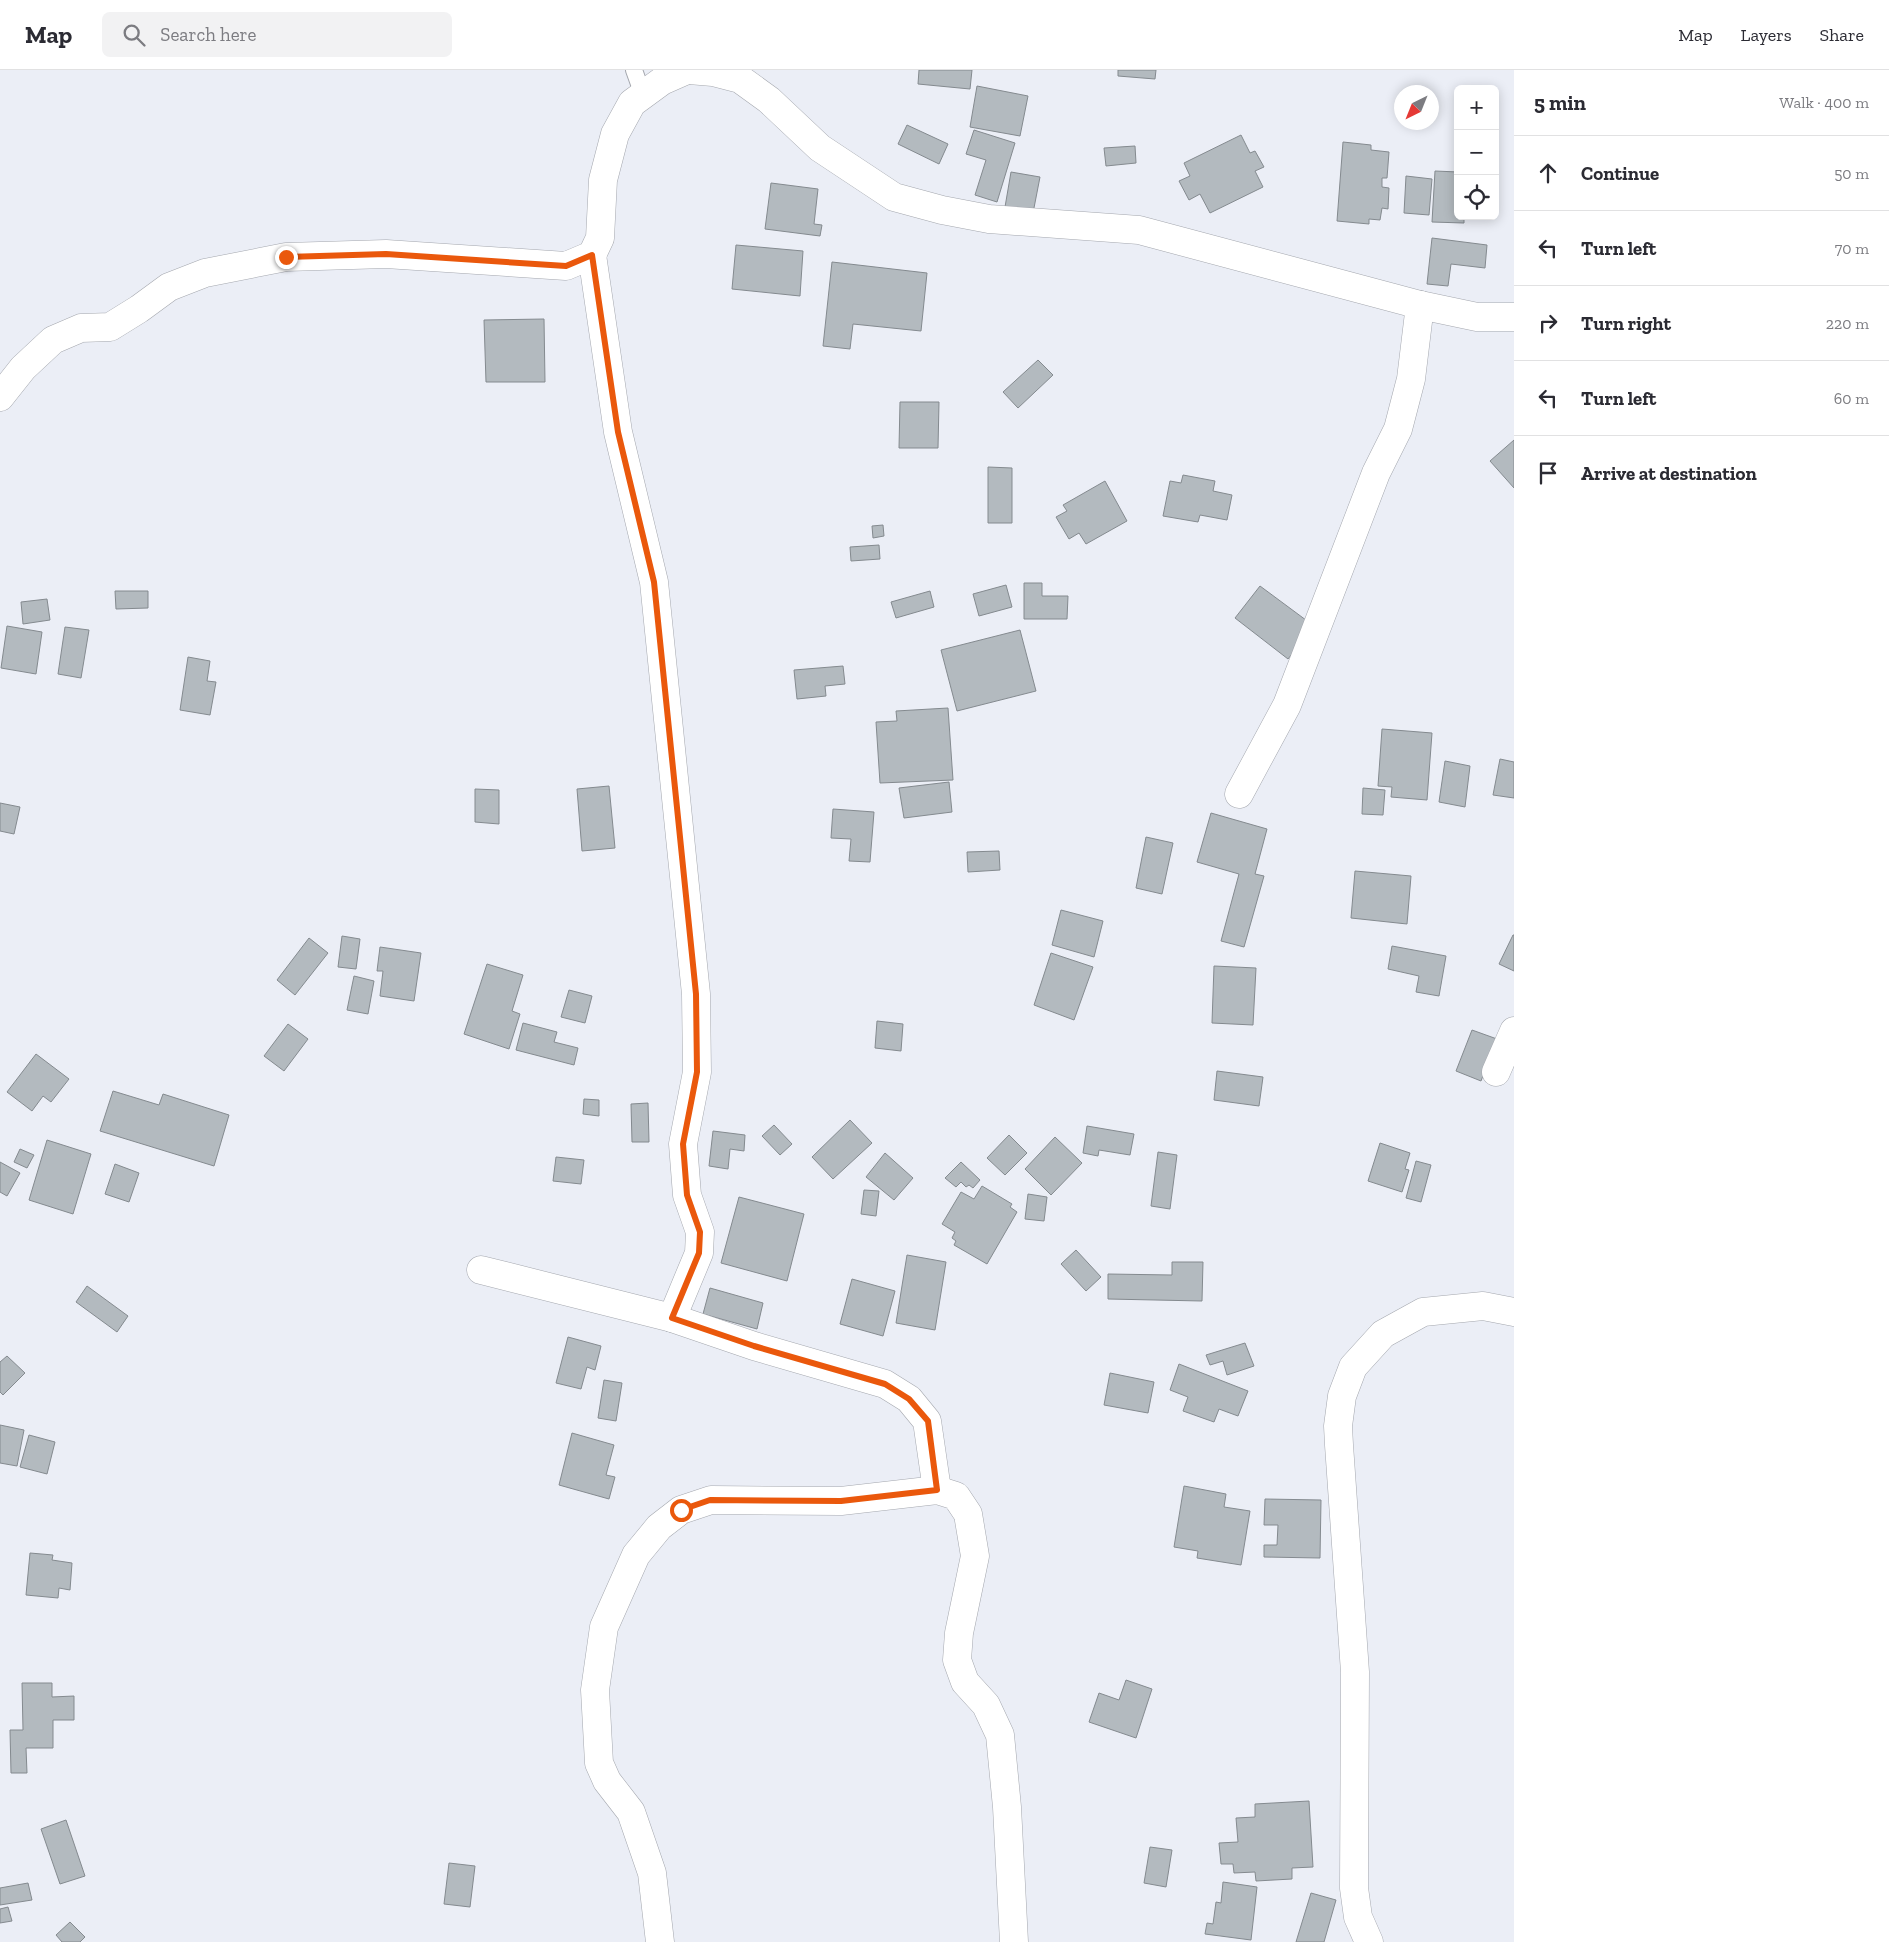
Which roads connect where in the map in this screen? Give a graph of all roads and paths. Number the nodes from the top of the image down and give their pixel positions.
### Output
1 (688, 70) edge
2 (639, 82) edge
3 (592, 255) junction
4 (1420, 305) junction
5 (1514, 317) edge
6 (0, 397) edge
7 (1239, 794) dead end
8 (1514, 1030) edge
9 (1496, 1072) dead end
10 (481, 1270) dead end
11 (1514, 1312) edge
12 (672, 1318) junction
13 (937, 1490) junction
14 (660, 1942) edge
15 (1014, 1942) edge
16 (1369, 1942) edge

1 - 2 street
1 - 4 street
2 - 3 street
3 - 6 street
3 - 12 street
4 - 5 street
4 - 7 street
8 - 9 street
10 - 12 street
11 - 16 street
12 - 13 street
13 - 14 street
13 - 15 street

